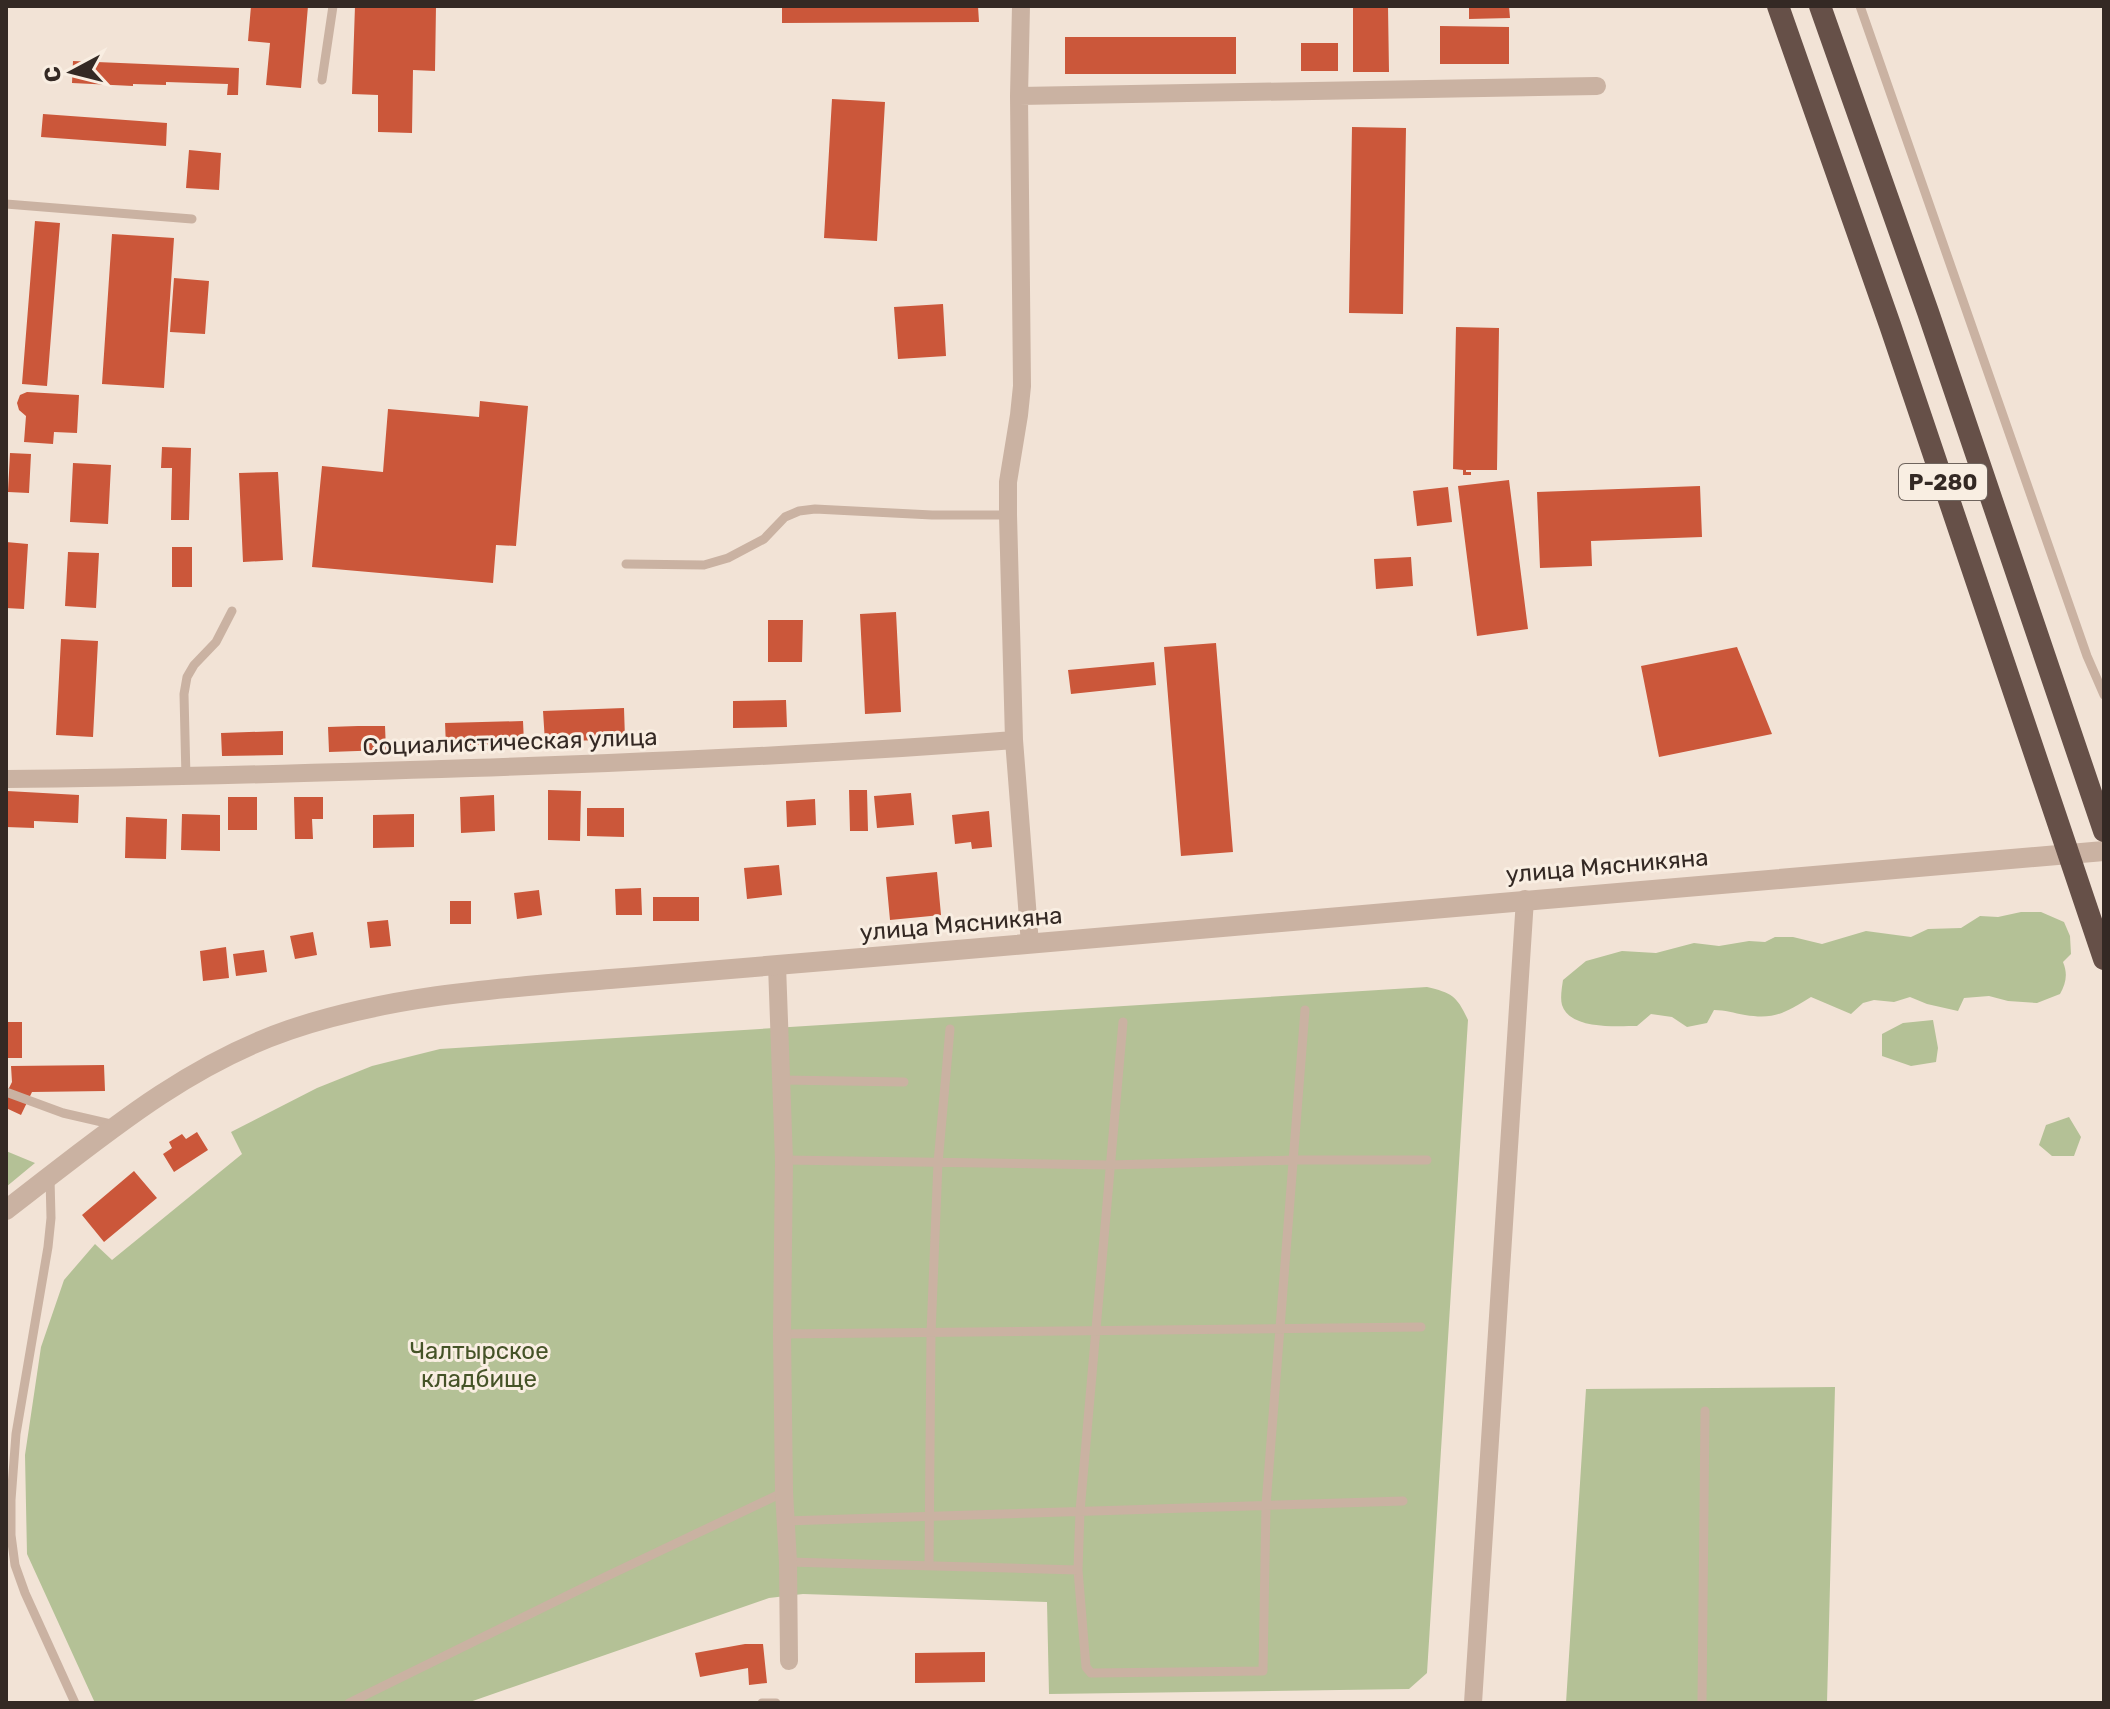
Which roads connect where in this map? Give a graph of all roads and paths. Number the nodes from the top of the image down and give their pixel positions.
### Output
1 (333, 6) edge
2 (1021, 6) edge
3 (1778, 6) edge
4 (1820, 6) edge
5 (1860, 6) edge
6 (322, 80) dead end
7 (1597, 86) dead end
8 (1019, 96) junction
9 (6, 204) edge
10 (192, 219) dead end
11 (1008, 515) junction
12 (626, 564) dead end
13 (232, 611) dead end
14 (2104, 695) edge
15 (1014, 740) junction
16 (186, 778) junction
17 (6, 779) edge
18 (2104, 831) edge
19 (2104, 851) edge
20 (1525, 899) junction
21 (1030, 944) junction
22 (2104, 959) edge
23 (777, 965) junction
24 (1305, 1010) dead end
25 (1123, 1022) dead end
26 (950, 1029) dead end
27 (782, 1080) junction
28 (904, 1082) dead end
29 (6, 1092) edge
30 (115, 1125) junction
31 (784, 1160) junction
32 (1294, 1160) junction
33 (1427, 1160) dead end
34 (938, 1163) junction
35 (1110, 1165) junction
36 (50, 1176) junction
37 (6, 1210) edge
38 (1421, 1327) dead end
39 (1279, 1328) junction
40 (1095, 1330) junction
41 (931, 1333) junction
42 (782, 1334) junction
43 (1705, 1411) dead end
44 (784, 1492) junction
45 (1403, 1501) dead end
46 (1266, 1505) junction
47 (1080, 1511) junction
48 (931, 1518) junction
49 (785, 1521) junction
50 (788, 1562) junction
51 (929, 1566) junction
52 (1078, 1570) junction
53 (789, 1661) dead end
54 (75, 1703) edge
55 (349, 1703) edge
56 (762, 1703) edge
57 (776, 1703) edge
58 (1473, 1703) edge
59 (1702, 1703) edge

1 - 6 lane
2 - 8 street
3 - 22 highway, Р-280
4 - 18 highway, Р-280
5 - 14 lane
7 - 8 street
8 - 11 street
9 - 10 lane
11 - 12 lane
11 - 15 street
13 - 16 lane
15 - 16 street, Социалистическая улица
15 - 21 street
16 - 17 street, Социалистическая улица
19 - 20 street, улица Мясникяна
20 - 21 street, улица Мясникяна
20 - 58 street
21 - 23 street, улица Мясникяна
23 - 27 street
23 - 30 street, улица Мясникяна
24 - 32 lane
25 - 35 lane
26 - 34 lane
27 - 28 lane
27 - 31 street
29 - 30 lane
30 - 36 street, улица Мясникяна
31 - 34 lane
31 - 42 street
32 - 33 lane
32 - 35 lane
32 - 39 lane
34 - 35 lane
34 - 41 lane
35 - 40 lane
36 - 37 street, улица Мясникяна
36 - 54 lane
38 - 39 lane
39 - 40 lane
39 - 46 lane
40 - 41 lane
40 - 47 lane
41 - 42 lane
41 - 48 lane
42 - 44 street
43 - 59 lane
44 - 49 street
44 - 55 lane
45 - 46 lane
46 - 47 lane
46 - 52 lane
47 - 48 lane
47 - 52 lane
48 - 49 lane
48 - 51 lane
49 - 50 street
50 - 51 lane
50 - 53 street
51 - 52 lane
56 - 57 lane

